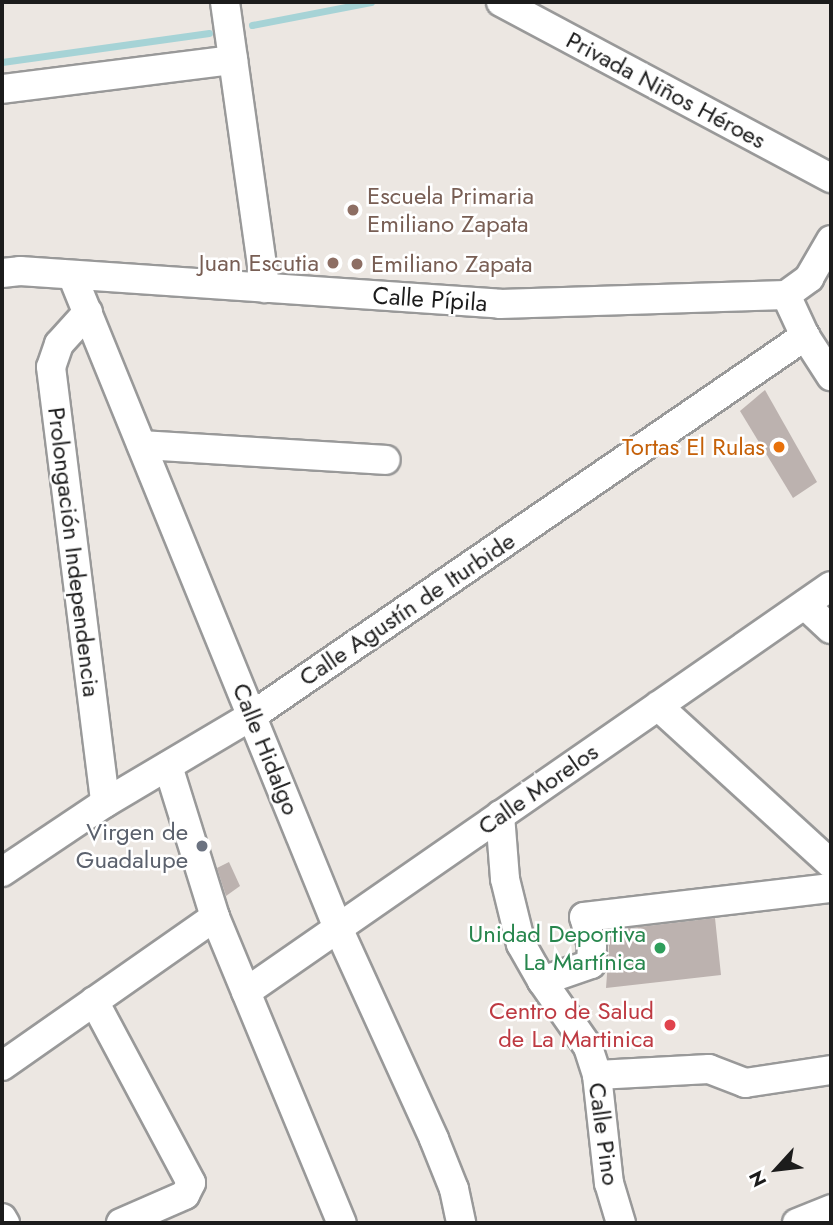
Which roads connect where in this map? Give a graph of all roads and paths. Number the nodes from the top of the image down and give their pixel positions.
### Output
1 (225, 2) edge
2 (501, 2) edge
3 (233, 60) junction
4 (2, 89) edge
5 (831, 178) edge
6 (831, 240) edge
7 (2, 273) edge
8 (72, 275) junction
9 (265, 288) junction
10 (786, 295) junction
11 (88, 312) junction
12 (804, 336) junction
13 (831, 376) edge
14 (142, 445) junction
15 (386, 460) dead end
16 (831, 586) edge
17 (805, 605) junction
18 (831, 629) edge
19 (658, 706) junction
20 (253, 715) junction
21 (168, 766) junction
22 (105, 803) junction
23 (500, 815) junction
24 (831, 864) edge
25 (2, 872) edge
26 (831, 888) edge
27 (215, 916) junction
28 (338, 928) junction
29 (542, 981) junction
30 (246, 992) junction
31 (94, 1001) junction
32 (2, 1066) edge
33 (831, 1070) edge
34 (597, 1075) junction
35 (831, 1209) edge
36 (2, 1218) edge
37 (5, 1223) edge
38 (121, 1223) edge
39 (342, 1223) edge
40 (461, 1223) edge
41 (621, 1223) edge
42 (797, 1223) edge

1 - 3 street
2 - 5 street, Privada Niños Héroes
3 - 4 street
3 - 9 street
6 - 10 street
7 - 8 street, Calle Pípila
8 - 9 street, Calle Pípila
8 - 11 street, Calle Hidalgo
9 - 10 street, Calle Pípila
10 - 12 street
11 - 14 street, Calle Hidalgo
11 - 22 street, Prolongación Independencia
12 - 13 street
12 - 20 street, Calle Agustín de Iturbide
14 - 15 street
14 - 20 street, Calle Hidalgo
16 - 17 street, Calle Morelos
17 - 18 street
17 - 19 street, Calle Morelos
19 - 23 street, Calle Morelos
19 - 24 street
20 - 21 street, Calle Agustín de Iturbide
20 - 28 street, Calle Hidalgo
21 - 22 street, Calle Agustín de Iturbide
21 - 27 street
22 - 25 street, Calle Agustín de Iturbide
23 - 28 street, Calle Morelos
23 - 29 street, Calle Pino
26 - 29 street
27 - 30 street
27 - 31 street
28 - 30 street, Calle Morelos
28 - 40 street, Calle Hidalgo
29 - 34 street, Calle Pino
30 - 39 street
31 - 32 street
31 - 38 street
33 - 34 street
34 - 41 street, Calle Pino
35 - 42 street
36 - 37 street

